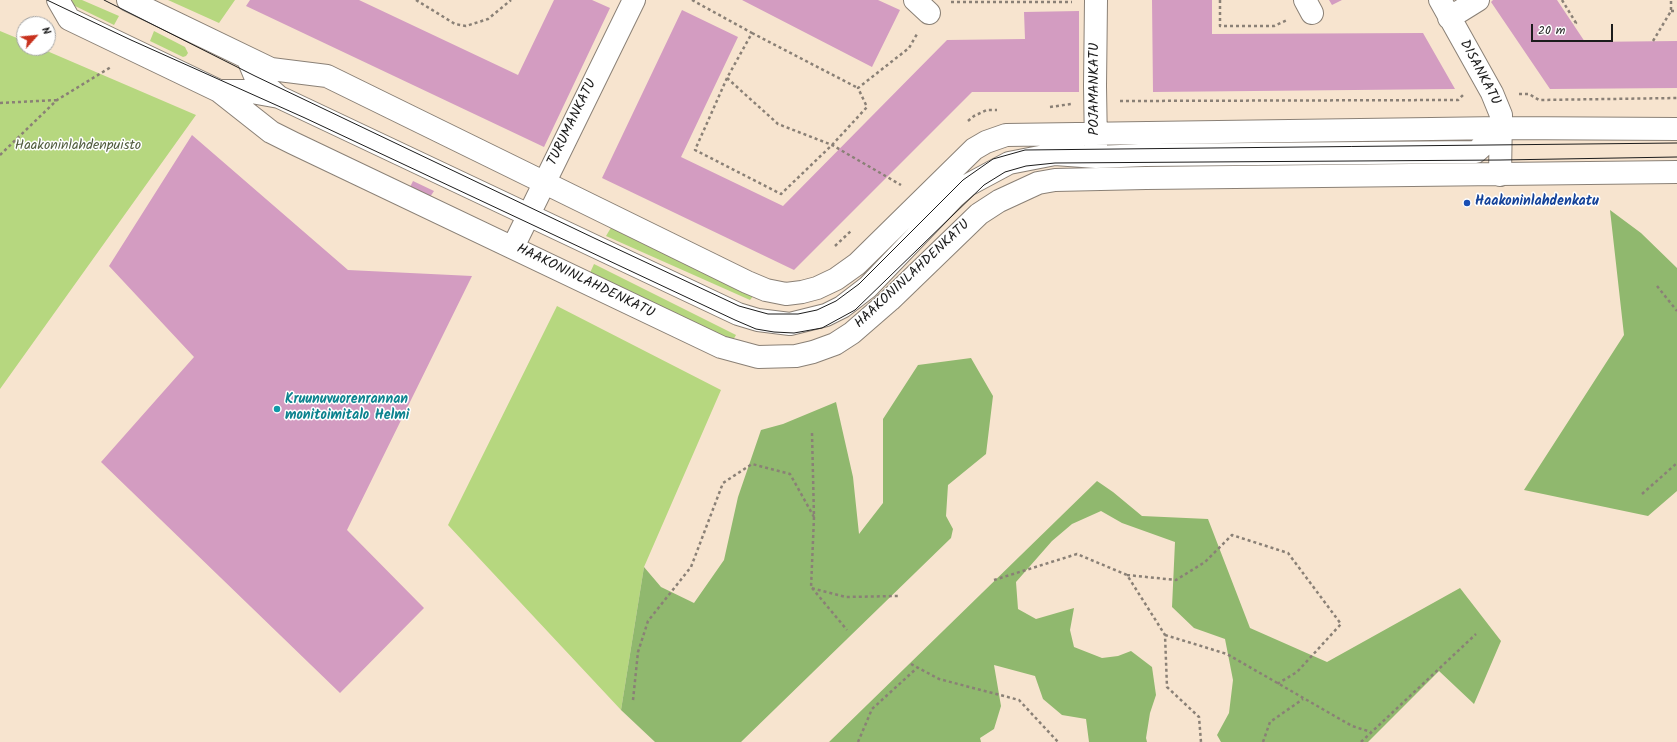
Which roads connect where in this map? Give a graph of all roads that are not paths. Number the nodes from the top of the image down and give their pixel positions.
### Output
1 (58, 0) edge
2 (128, 0) edge
3 (634, 0) edge
4 (1478, 0) edge
5 (1096, 1) edge
6 (1445, 9) edge
7 (248, 60) junction
8 (219, 91) junction
9 (279, 97) junction
10 (1502, 128) junction
11 (1677, 129) edge
12 (1096, 133) junction
13 (1476, 152) junction
14 (1096, 157) junction
15 (1677, 172) edge
16 (1500, 175) junction
17 (1097, 179) junction
18 (544, 181) junction
19 (528, 214) junction
20 (513, 247) junction

1 - 8 street, HAAKONINLAHDENKATU
2 - 7 street
3 - 18 street, TURUMANKATU
4 - 6 street
5 - 12 street, POJAMANKATU
6 - 10 street, DISANKATU
7 - 9 street, HAAKONINLAHDENKATU
7 - 18 street
8 - 9 street, HAAKONINLAHDENKATU
8 - 20 street, HAAKONINLAHDENKATU
9 - 19 street, HAAKONINLAHDENKATU
10 - 11 street
10 - 12 street
10 - 13 street
10 - 16 street, DISANKATU
12 - 14 street, POJAMANKATU
12 - 18 street
13 - 14 street, HAAKONINLAHDENKATU
13 - 16 street
14 - 17 street, POJAMANKATU
14 - 19 street, HAAKONINLAHDENKATU
15 - 16 street, HAAKONINLAHDENKATU
16 - 17 street, HAAKONINLAHDENKATU
17 - 20 street, HAAKONINLAHDENKATU
18 - 19 street, TURUMANKATU
19 - 20 street, TURUMANKATU

